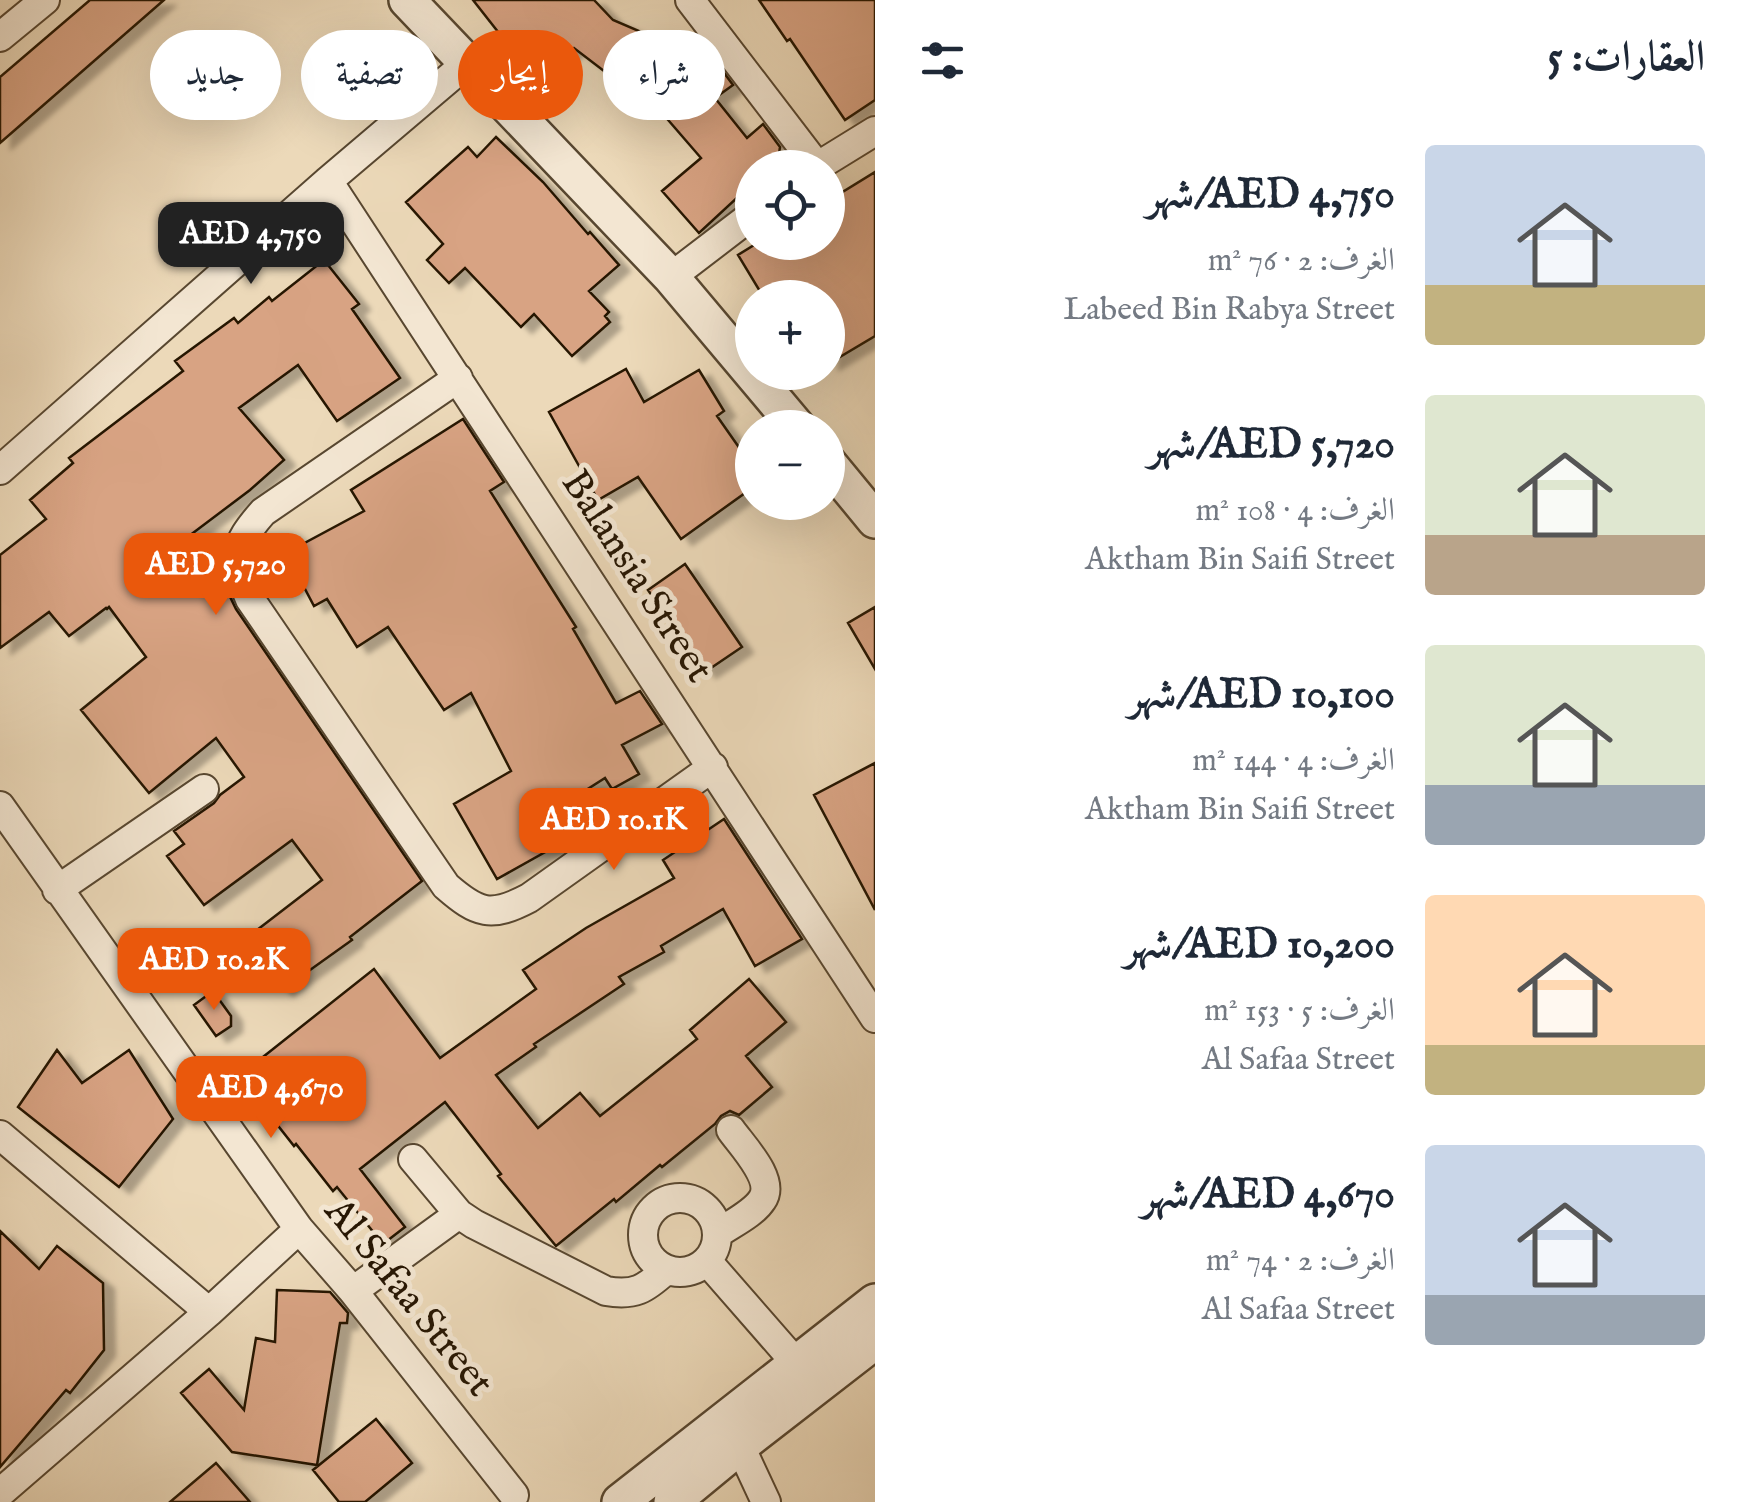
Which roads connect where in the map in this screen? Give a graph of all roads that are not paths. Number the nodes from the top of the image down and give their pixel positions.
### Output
1 (45, 0) edge
2 (407, 0) edge
3 (690, 0) edge
4 (0, 37) edge
5 (458, 54) edge
6 (458, 71) edge
7 (522, 120) edge
8 (875, 131) edge
9 (803, 150) edge
10 (844, 150) edge
11 (328, 180) junction
12 (735, 228) edge
13 (671, 276) junction
14 (458, 378) junction
15 (783, 410) edge
16 (0, 470) edge
17 (845, 484) edge
18 (875, 520) edge
19 (712, 768) junction
20 (204, 789) dead end
21 (0, 806) edge
22 (57, 890) junction
23 (875, 1018) edge
24 (731, 1130) dead end
25 (0, 1135) edge
26 (413, 1160) dead end
27 (459, 1214) junction
28 (300, 1229) junction
29 (717, 1234) junction
30 (707, 1261) junction
31 (666, 1270) junction
32 (353, 1291) junction
33 (875, 1302) edge
34 (209, 1312) junction
35 (875, 1341) edge
36 (796, 1363) junction
37 (733, 1431) junction
38 (0, 1494) edge
39 (514, 1495) dead end
40 (620, 1502) edge
41 (672, 1502) edge
42 (766, 1502) edge

1 - 4 street
2 - 5 street
3 - 9 street
6 - 11 street
7 - 13 street
8 - 10 street
11 - 14 street, Balansia Street
11 - 16 street
12 - 13 street
13 - 15 street
14 - 19 street, Balansia Street
14 - 19 street
17 - 18 street
19 - 23 street, Balansia Street
20 - 22 street
21 - 22 street, Al Safaa Street
22 - 28 street, Al Safaa Street
24 - 29 street
25 - 34 street
26 - 27 street
27 - 31 street
27 - 32 street
28 - 32 street, Al Safaa Street
28 - 34 street
29 - 30 street
29 - 31 street
30 - 31 street
30 - 36 street
32 - 39 street, Al Safaa Street
33 - 36 street
34 - 38 street
35 - 37 street
36 - 37 street
37 - 40 street
37 - 41 street
37 - 42 street

